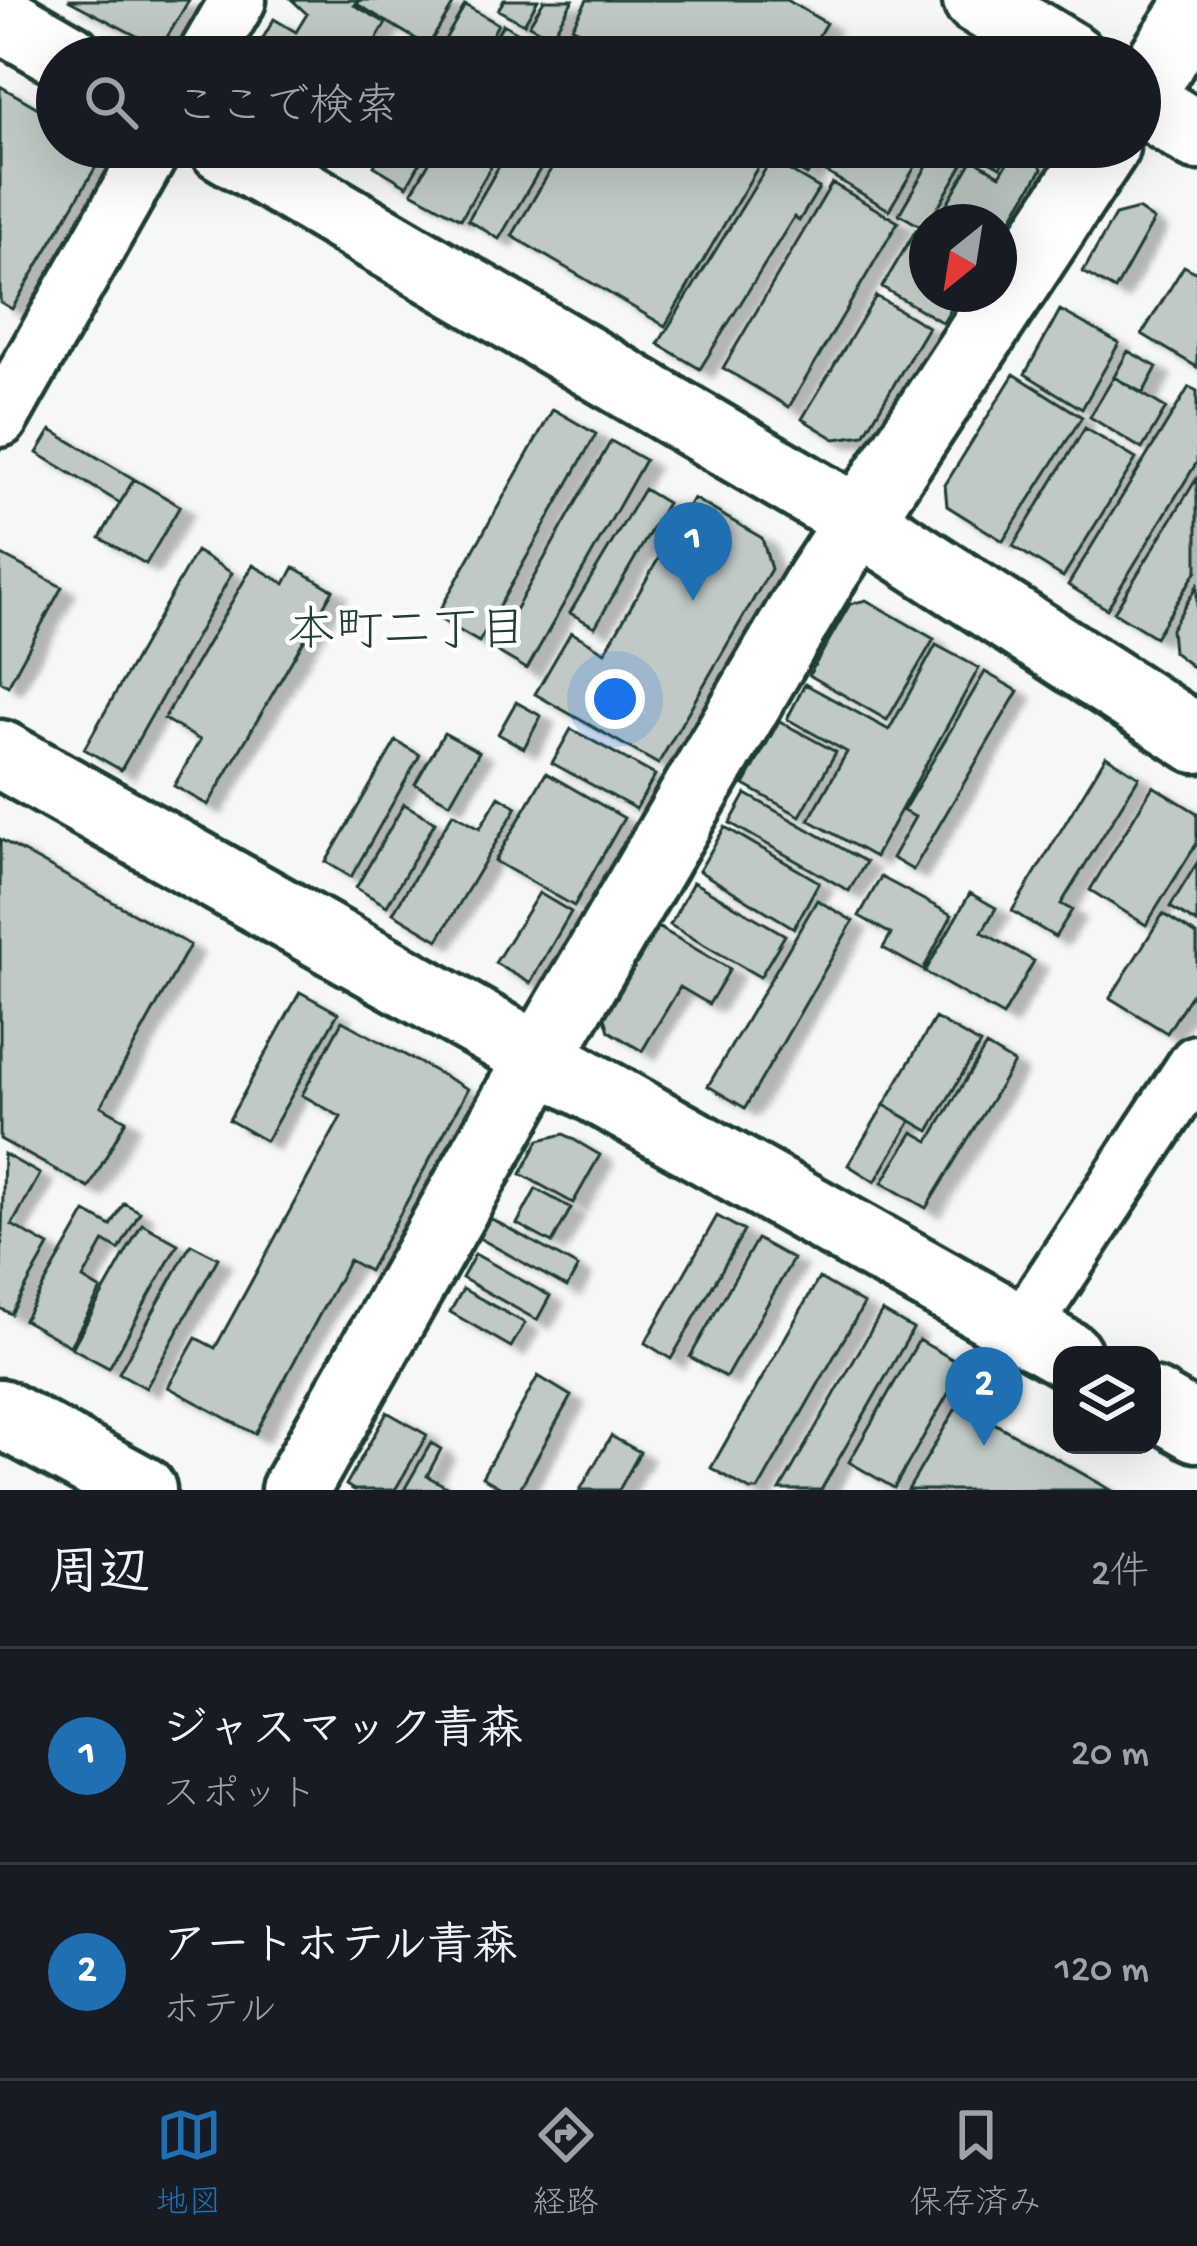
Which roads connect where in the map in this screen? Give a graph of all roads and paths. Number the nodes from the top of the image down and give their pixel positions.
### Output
1 (238, 0) edge
2 (977, 0) edge
3 (1197, 7) edge
4 (0, 17) edge
5 (217, 36) edge
6 (1036, 36) edge
7 (36, 38) edge
8 (1161, 63) edge
9 (1161, 111) edge
10 (1197, 136) edge
11 (142, 168) edge
12 (259, 168) edge
13 (1091, 168) edge
14 (0, 418) edge
15 (860, 521) junction
16 (1197, 740) edge
17 (0, 754) edge
18 (541, 1054) junction
19 (1197, 1063) edge
20 (1045, 1342) edge
21 (1161, 1407) edge
22 (0, 1414) edge
23 (1197, 1428) edge
24 (142, 1490) edge
25 (295, 1490) edge

1 - 5 street
2 - 6 street
3 - 8 street
4 - 7 street
9 - 10 street
11 - 14 street
12 - 15 street
13 - 15 street
15 - 16 street
15 - 18 street
17 - 18 street
18 - 20 street
18 - 25 street
19 - 20 street
21 - 23 street
22 - 24 street

